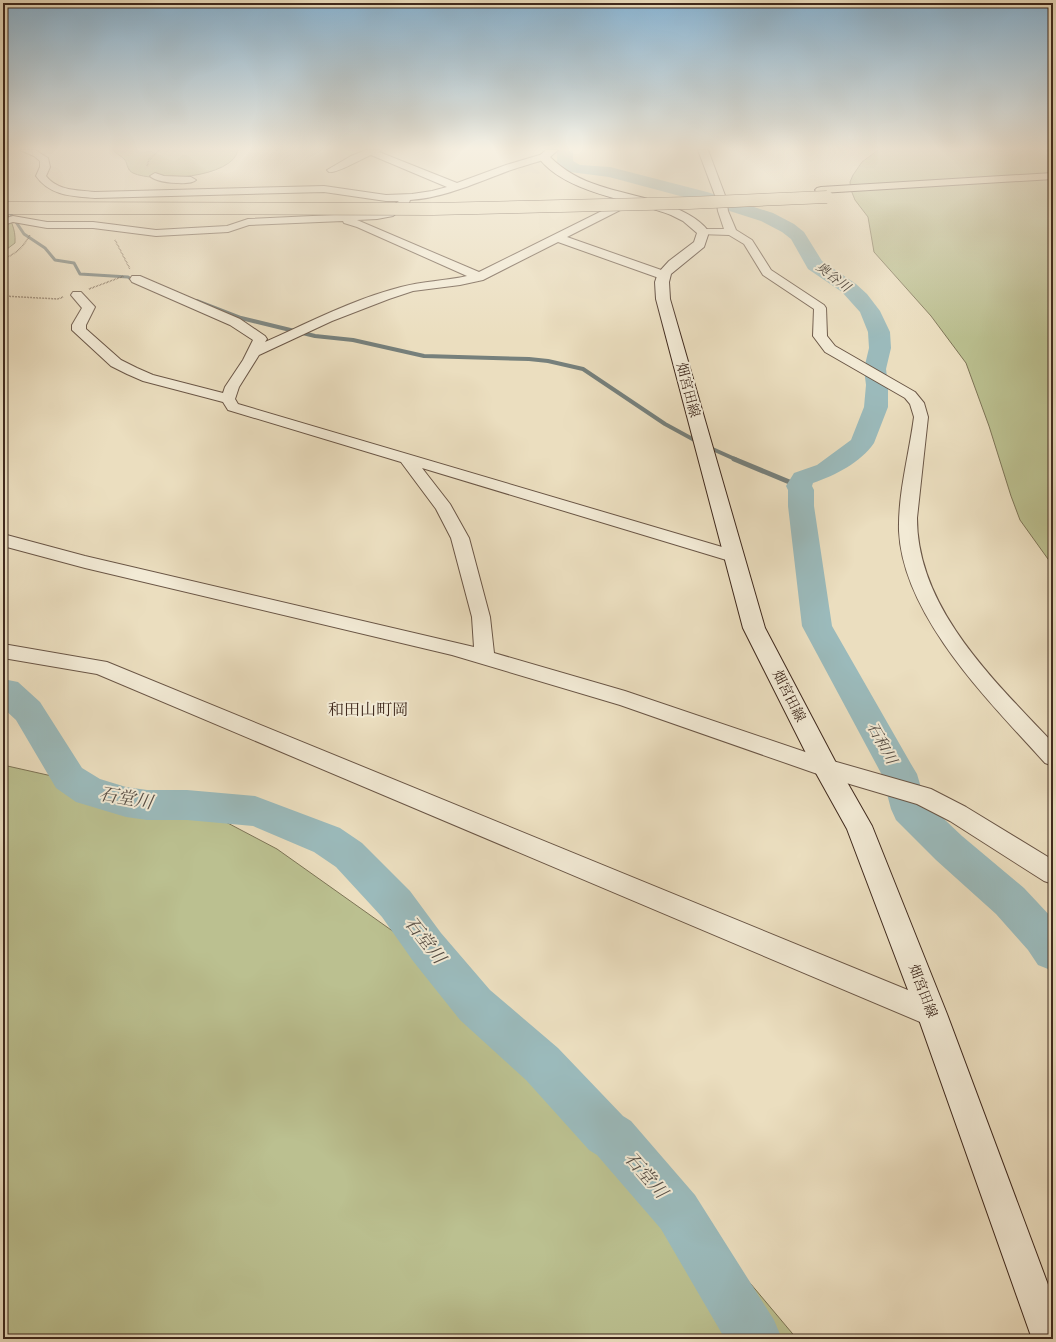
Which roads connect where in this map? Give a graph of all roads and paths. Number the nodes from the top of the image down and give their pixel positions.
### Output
1 (391, 213) edge
2 (609, 213) edge
3 (675, 213) edge
4 (724, 213) edge
5 (338, 218) junction
6 (3, 222) edge
7 (703, 232) junction
8 (731, 232) junction
9 (558, 238) junction
10 (114, 239) dead end
11 (663, 275) junction
12 (131, 276) junction
13 (479, 277) junction
14 (77, 295) junction
15 (3, 296) edge
16 (254, 352) junction
17 (228, 399) junction
18 (407, 460) junction
19 (3, 540) edge
20 (733, 556) junction
21 (3, 652) edge
22 (484, 657) junction
23 (1053, 757) edge
24 (826, 768) junction
25 (1053, 873) edge
26 (932, 1014) junction
27 (1050, 1339) edge

1 - 5 street
2 - 9 street
3 - 7 main road
4 - 8 street
5 - 6 street
5 - 13 street
7 - 8 street
7 - 11 main road
8 - 23 street
9 - 11 street
9 - 13 street
10 - 12 path
11 - 20 main road, 畑宮田線
12 - 14 path
12 - 16 street
13 - 16 street
14 - 15 path
14 - 17 street
16 - 17 street
17 - 18 street
18 - 20 street
18 - 22 street
19 - 22 street
20 - 24 main road, 畑宮田線
21 - 26 street
22 - 24 street
24 - 25 street
24 - 26 main road, 畑宮田線
26 - 27 main road, 畑宮田線

